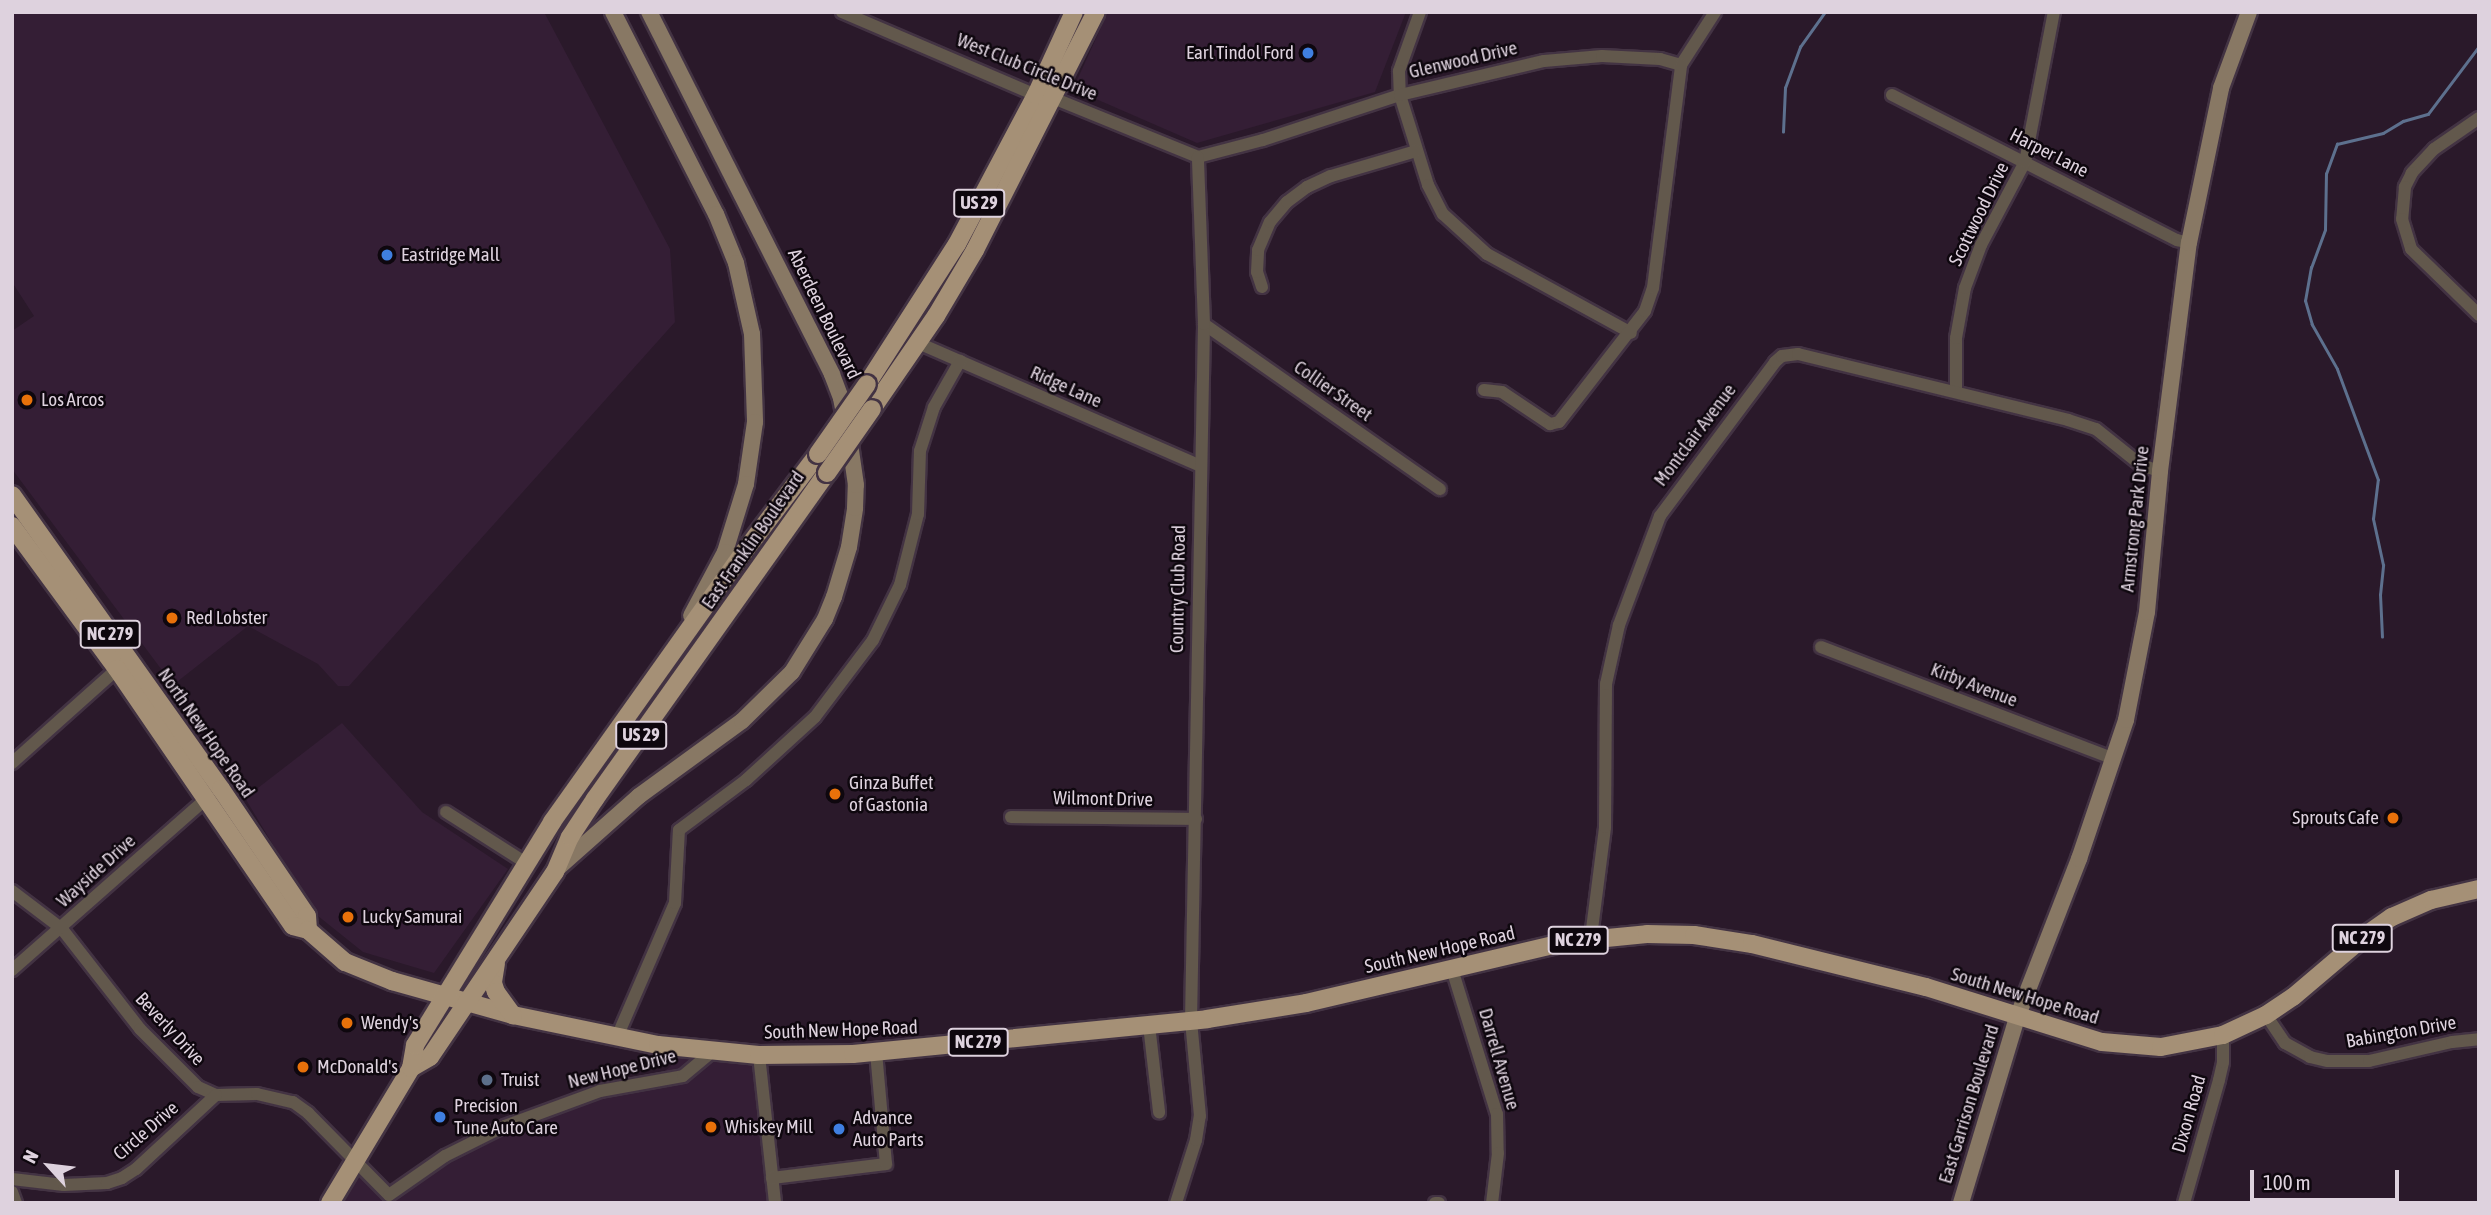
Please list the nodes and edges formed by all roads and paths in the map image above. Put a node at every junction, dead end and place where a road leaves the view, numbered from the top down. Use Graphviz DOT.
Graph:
graph roads {
  1 [pos="613,12"];
  2 [pos="649,12"];
  3 [pos="842,12"];
  4 [pos="1074,12"];
  5 [pos="1096,12"];
  6 [pos="1420,12"];
  7 [pos="1715,12"];
  8 [pos="2054,12"];
  9 [pos="2249,12"];
  10 [pos="1681,65"];
  11 [pos="1400,95"];
  12 [pos="1892,95"];
  13 [pos="1045,97"];
  14 [pos="2479,118"];
  15 [pos="1416,151"];
  16 [pos="1198,157"];
  17 [pos="2025,162"];
  18 [pos="2189,243"];
  19 [pos="1262,287"];
  20 [pos="2479,316"];
  21 [pos="1204,324"];
  22 [pos="1631,332"];
  23 [pos="918,343"];
  24 [pos="960,361"];
  25 [pos="1484,390"];
  26 [pos="1956,391"];
  27 [pos="1199,465"];
  28 [pos="2160,471"];
  29 [pos="1440,489"];
  30 [pos="12,495"];
  31 [pos="12,526"];
  32 [pos="19,549"];
  33 [pos="1821,647"];
  34 [pos="668,658"];
  35 [pos="117,668"];
  36 [pos="2114,759"];
  37 [pos="12,763"];
  38 [pos="187,774"];
  39 [pos="221,789"];
  40 [pos="205,800"];
  41 [pos="446,812"];
  42 [pos="1011,817"];
  43 [pos="1196,819"];
  44 [pos="526,863"];
  45 [pos="555,872"];
  46 [pos="2479,889"];
  47 [pos="12,891"];
  48 [pos="61,929"];
  49 [pos="307,930"];
  50 [pos="1591,937"];
  51 [pos="498,955"];
  52 [pos="1452,969"];
  53 [pos="12,971"];
  54 [pos="444,998"];
  55 [pos="466,1003"];
  56 [pos="513,1015"];
  57 [pos="2266,1015"];
  58 [pos="2017,1018"];
  59 [pos="1191,1021"];
  60 [pos="1149,1025"];
  61 [pos="2223,1035"];
  62 [pos="617,1037"];
  63 [pos="2479,1039"];
  64 [pos="712,1052"];
  65 [pos="876,1053"];
  66 [pos="759,1055"];
  67 [pos="411,1068"];
  68 [pos="216,1095"];
  69 [pos="1159,1112"];
  70 [pos="355,1160"];
  71 [pos="772,1178"];
  72 [pos="12,1179"];
  73 [pos="12,1192"];
  74 [pos="16,1203"];
  75 [pos="330,1203"];
  76 [pos="775,1203"];
  77 [pos="1176,1203"];
  78 [pos="1492,1203"];
  79 [pos="1961,1203"];
  80 [pos="2184,1203"];
  1 -- 34 [label="main road"];
  2 -- 45 [label="main road, Aberdeen Boulevard"];
  3 -- 13 [label="street, West Club Circle Drive"];
  4 -- 13 [label="main road, East Franklin Boulevard / US 29"];
  5 -- 13 [label="main road, East Franklin Boulevard / US 29"];
  6 -- 11 [label="street"];
  7 -- 10 [label="street"];
  8 -- 17 [label="street, Scottwood Drive"];
  9 -- 18 [label="main road, Armstrong Park Drive"];
  10 -- 11 [label="street, Glenwood Drive"];
  10 -- 22 [label="street"];
  11 -- 15 [label="street"];
  11 -- 16 [label="street, Glenwood Drive"];
  12 -- 17 [label="street, Harper Lane"];
  13 -- 16 [label="street, West Club Circle Drive"];
  13 -- 23 [label="main road, East Franklin Boulevard / US 29"];
  13 -- 34 [label="main road, East Franklin Boulevard / US 29, bridge"];
  14 -- 20 [label="street"];
  15 -- 19 [label="street"];
  15 -- 22 [label="street"];
  16 -- 21 [label="street, Country Club Road"];
  17 -- 18 [label="street, Harper Lane"];
  17 -- 26 [label="street, Scottwood Drive"];
  18 -- 28 [label="main road, Armstrong Park Drive"];
  21 -- 27 [label="street, Country Club Road"];
  21 -- 29 [label="street, Collier Street"];
  22 -- 25 [label="street"];
  23 -- 24 [label="street, Ridge Lane"];
  23 -- 45 [label="main road, East Franklin Boulevard / US 29, bridge"];
  24 -- 27 [label="street, Ridge Lane"];
  24 -- 62 [label="street"];
  26 -- 28 [label="street, Montclair Avenue"];
  26 -- 50 [label="street, Montclair Avenue"];
  27 -- 43 [label="street, Country Club Road"];
  28 -- 36 [label="main road, Armstrong Park Drive"];
  30 -- 39 [label="main road, North New Hope Road / NC 279"];
  31 -- 32 [label="main road, North New Hope Road"];
  32 -- 35 [label="main road, North New Hope Road"];
  33 -- 36 [label="street, Kirby Avenue"];
  34 -- 44 [label="main road, East Franklin Boulevard / US 29"];
  35 -- 37 [label="street"];
  35 -- 38 [label="main road, North New Hope Road"];
  36 -- 58 [label="main road, Armstrong Park Drive"];
  38 -- 39 [label="main road"];
  38 -- 40 [label="main road, North New Hope Road"];
  39 -- 49 [label="main road, North New Hope Road / NC 279"];
  40 -- 48 [label="street, Wayside Drive"];
  40 -- 49 [label="main road, North New Hope Road"];
  41 -- 44 [label="street"];
  42 -- 43 [label="street, Wilmont Drive"];
  43 -- 59 [label="street, Country Club Road"];
  44 -- 54 [label="main road, East Franklin Boulevard / US 29"];
  45 -- 51 [label="main road, East Franklin Boulevard / US 29"];
  46 -- 57 [label="main road, South New Hope Road / NC 279"];
  47 -- 48 [label="street, Beverly Drive"];
  48 -- 53 [label="street, Wayside Drive"];
  48 -- 68 [label="street, Beverly Drive"];
  49 -- 54 [label="main road, North New Hope Road / NC 279"];
  50 -- 52 [label="main road, South New Hope Road / NC 279"];
  50 -- 58 [label="main road, South New Hope Road / NC 279"];
  51 -- 55 [label="main road, East Franklin Boulevard / US 29"];
  51 -- 56 [label="main road"];
  52 -- 59 [label="main road, South New Hope Road / NC 279"];
  52 -- 78 [label="street, Darrell Avenue"];
  54 -- 55 [label="main road, South New Hope Road / NC 279"];
  54 -- 67 [label="main road, East Franklin Boulevard / US 29"];
  55 -- 56 [label="main road, South New Hope Road / NC 279"];
  55 -- 67 [label="main road, East Franklin Boulevard / US 29"];
  56 -- 62 [label="main road, South New Hope Road / NC 279"];
  57 -- 61 [label="main road, South New Hope Road / NC 279"];
  57 -- 63 [label="street, Babington Drive"];
  58 -- 61 [label="main road, South New Hope Road / NC 279"];
  58 -- 79 [label="main road, East Garrison Boulevard"];
  59 -- 60 [label="main road, South New Hope Road / NC 279"];
  59 -- 77 [label="street, Country Club Road"];
  60 -- 65 [label="main road, South New Hope Road / NC 279"];
  60 -- 69 [label="street"];
  61 -- 80 [label="street, Dixon Road"];
  62 -- 64 [label="main road, South New Hope Road / NC 279"];
  64 -- 66 [label="main road, South New Hope Road / NC 279"];
  64 -- 70 [label="street, New Hope Drive"];
  65 -- 66 [label="main road, South New Hope Road / NC 279"];
  65 -- 71 [label="street"];
  66 -- 71 [label="street"];
  67 -- 70 [label="main road, East Franklin Boulevard / US 29"];
  68 -- 70 [label="street"];
  68 -- 72 [label="street, Circle Drive"];
  70 -- 75 [label="main road, East Franklin Boulevard / US 29"];
  71 -- 76 [label="street"];
  73 -- 74 [label="street"];
}
